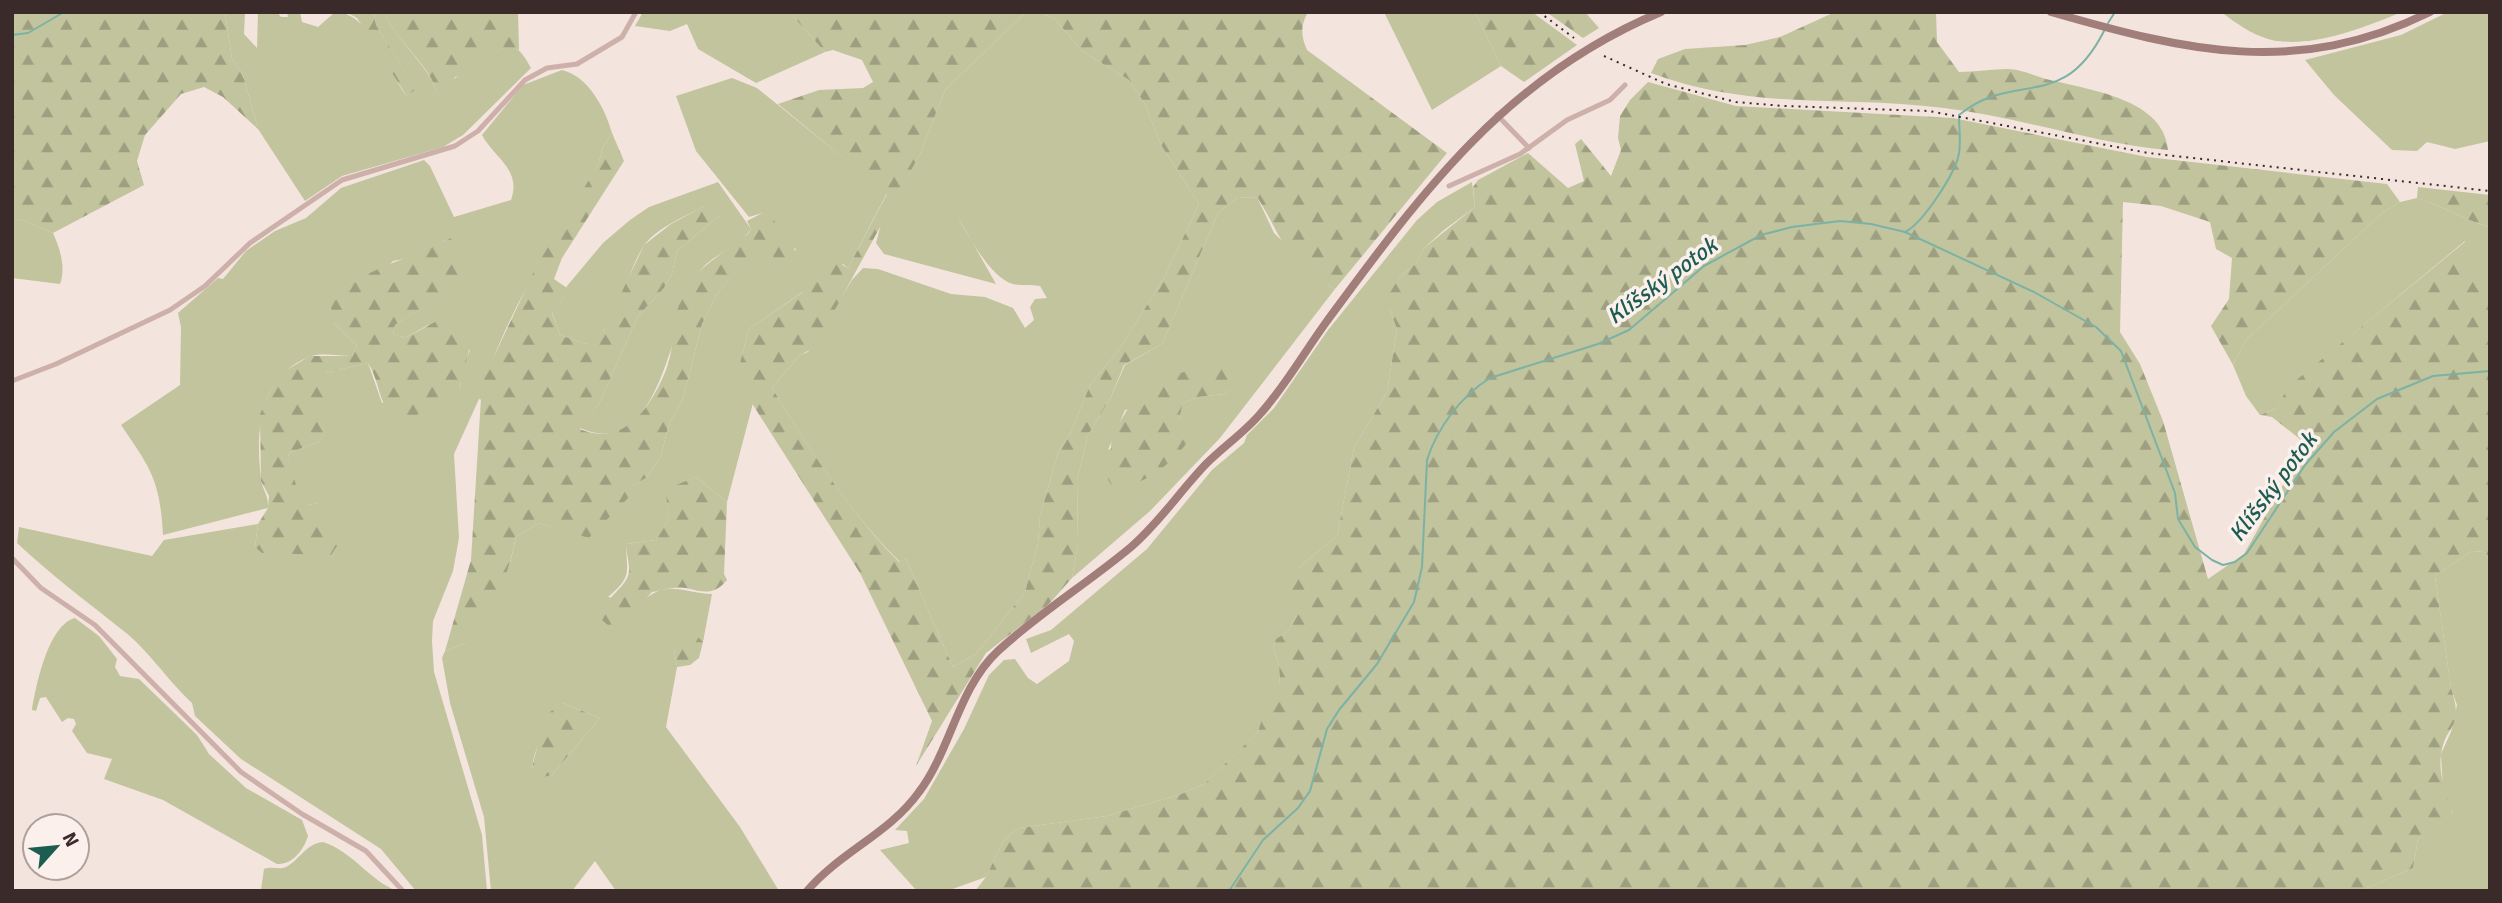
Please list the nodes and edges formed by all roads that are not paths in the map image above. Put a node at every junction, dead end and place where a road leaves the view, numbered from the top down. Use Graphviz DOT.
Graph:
graph roads {
  1 [pos="636,12"];
  2 [pos="1661,12"];
  3 [pos="2051,12"];
  4 [pos="2430,12"];
  5 [pos="1625,85"];
  6 [pos="1497,115"];
  7 [pos="1529,148"];
  8 [pos="1449,186"];
  9 [pos="12,381"];
  10 [pos="12,558"];
  11 [pos="404,891"];
  12 [pos="807,891"];
  1 -- 9 [label="street"];
  2 -- 6 [label="main road"];
  3 -- 4 [label="main road"];
  5 -- 7 [label="street"];
  6 -- 7 [label="street"];
  6 -- 12 [label="main road"];
  7 -- 8 [label="street"];
  10 -- 11 [label="street"];
}
